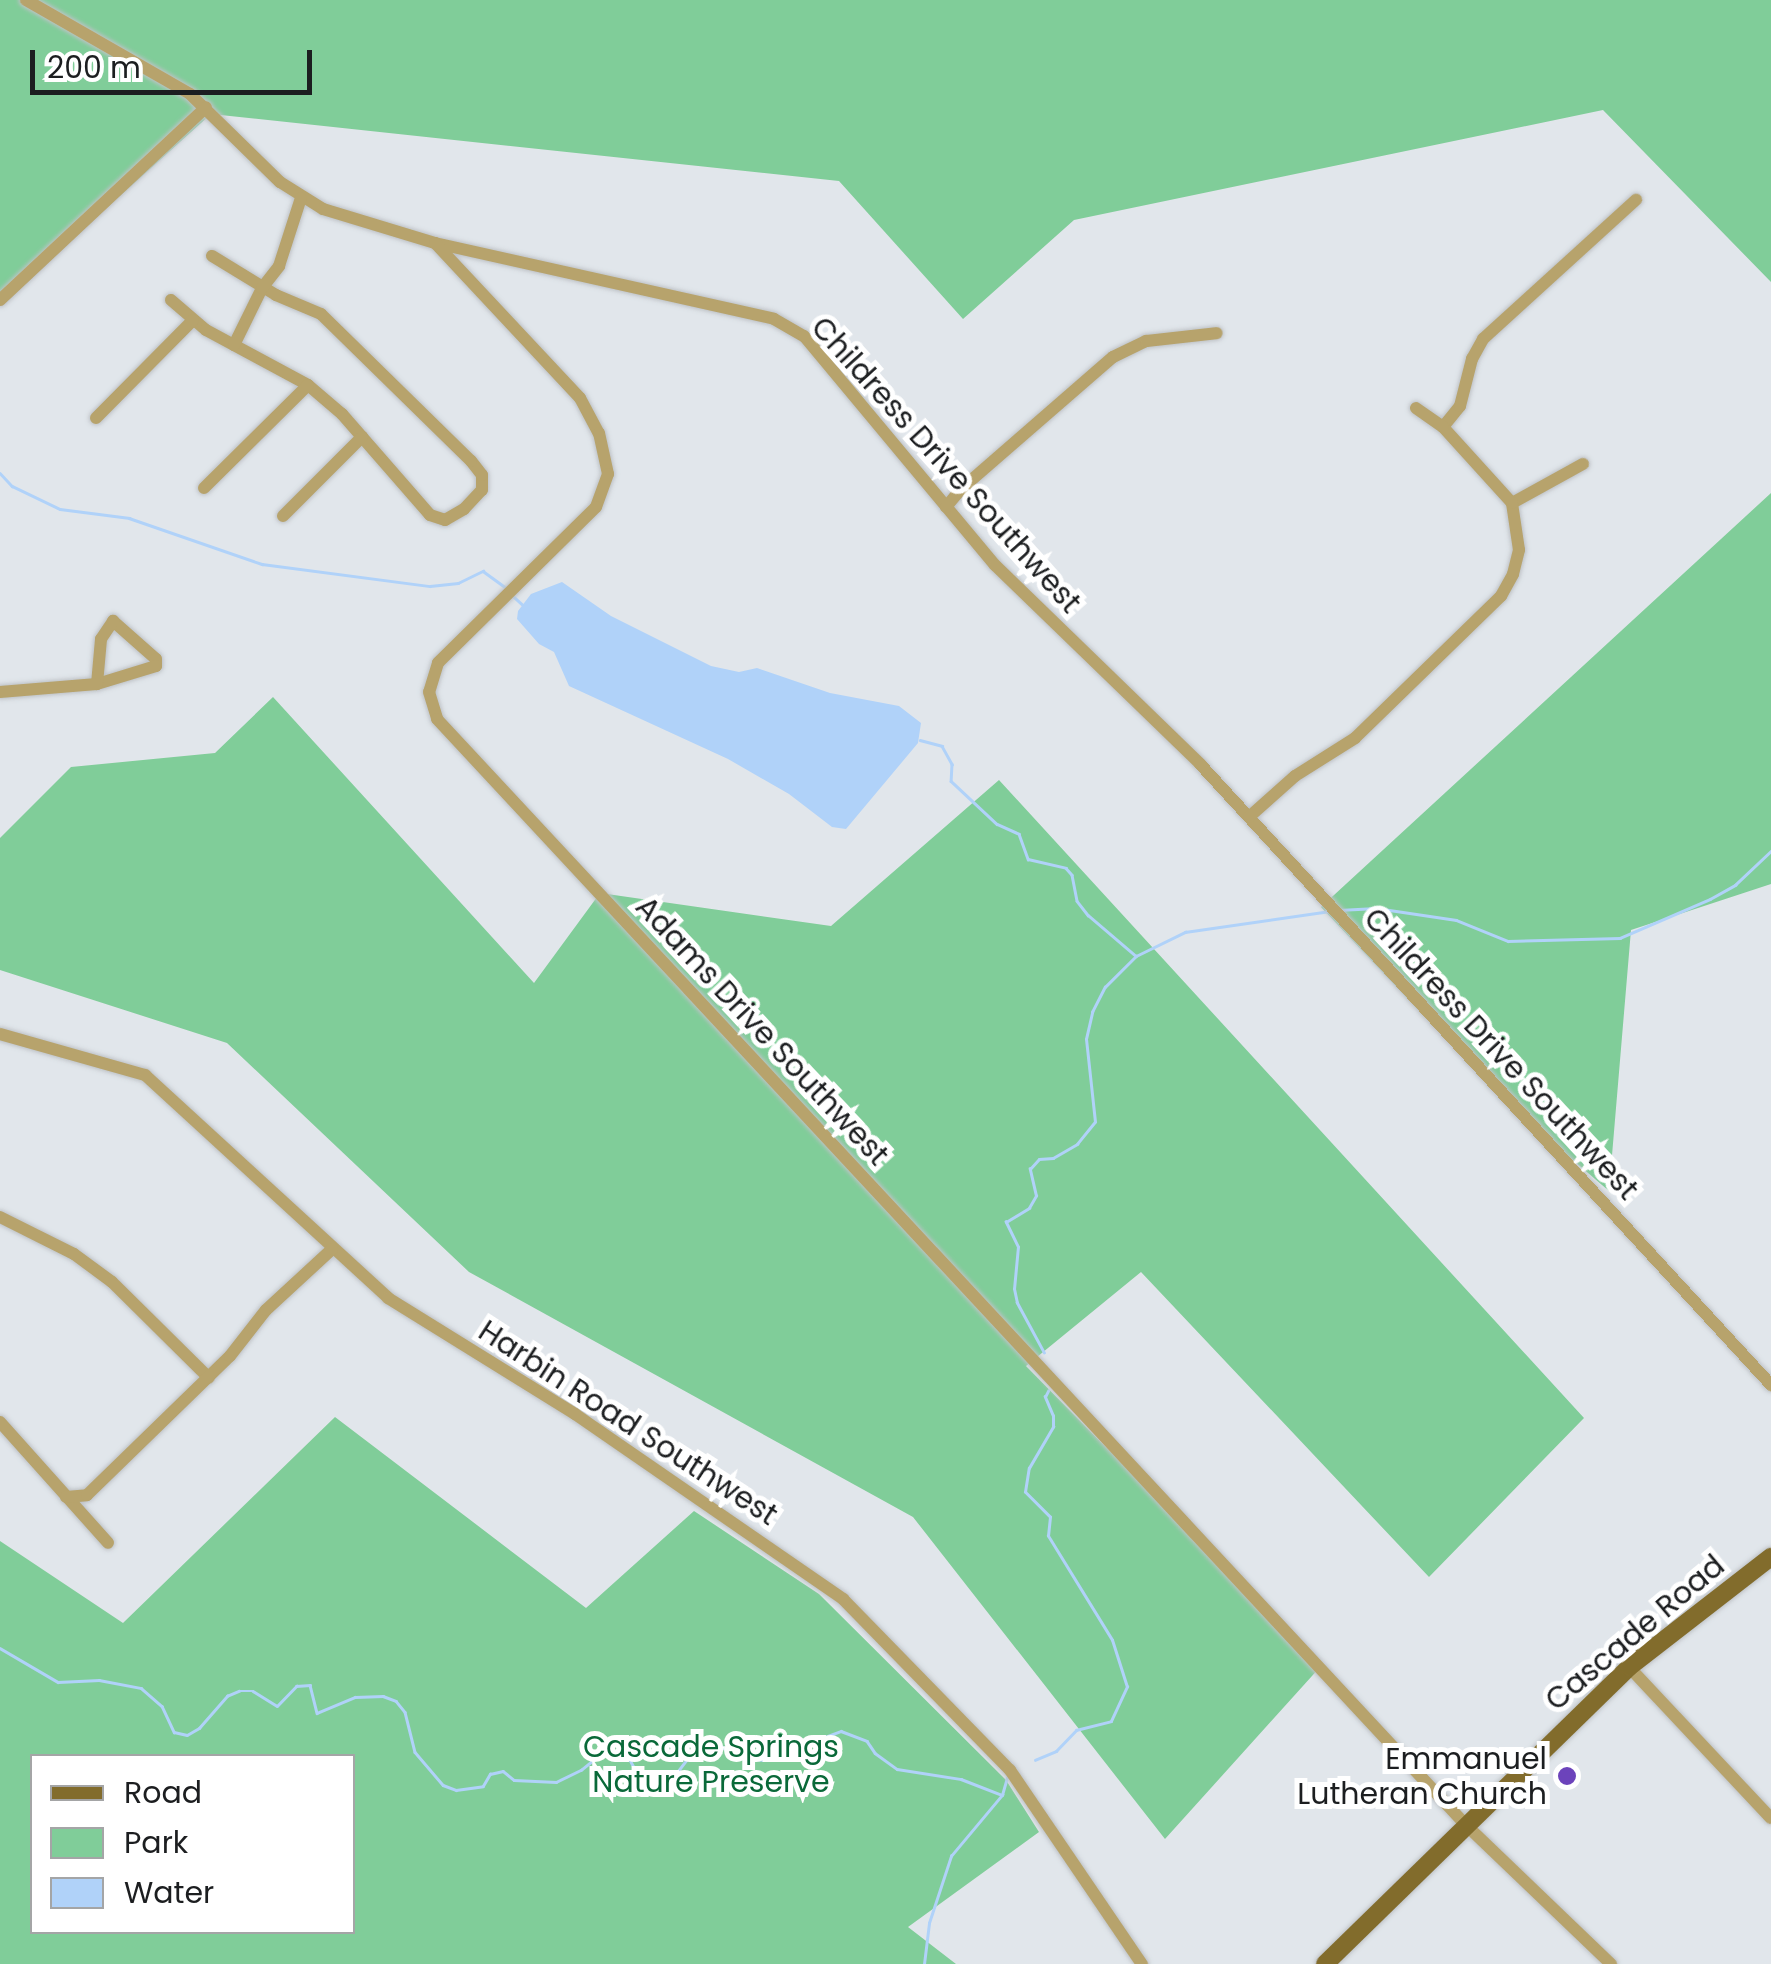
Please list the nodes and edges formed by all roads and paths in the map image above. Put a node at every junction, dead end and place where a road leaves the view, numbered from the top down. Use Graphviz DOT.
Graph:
graph roads {
  1 [pos="26,0"];
  2 [pos="206,107"];
  3 [pos="300,198"];
  4 [pos="1636,200"];
  5 [pos="435,244"];
  6 [pos="212,256"];
  7 [pos="262,288"];
  8 [pos="0,300"];
  9 [pos="171,300"];
  10 [pos="193,320"];
  11 [pos="1217,333"];
  12 [pos="234,346"];
  13 [pos="308,385"];
  14 [pos="1416,408"];
  15 [pos="96,418"];
  16 [pos="1443,428"];
  17 [pos="362,437"];
  18 [pos="1584,464"];
  19 [pos="204,488"];
  20 [pos="1512,503"];
  21 [pos="946,507"];
  22 [pos="283,516"];
  23 [pos="97,684"];
  24 [pos="0,692"];
  25 [pos="1248,818"];
  26 [pos="0,1034"];
  27 [pos="0,1218"];
  28 [pos="332,1249"];
  29 [pos="208,1378"];
  30 [pos="1771,1384"];
  31 [pos="0,1422"];
  32 [pos="66,1497"];
  33 [pos="108,1543"];
  34 [pos="1771,1557"];
  35 [pos="1630,1667"];
  36 [pos="1771,1818"];
  37 [pos="1466,1825"];
  38 [pos="1142,1964"];
  39 [pos="1325,1964"];
  40 [pos="1610,1964"];
  1 -- 2 [label="street, Childress Drive Southwest"];
  2 -- 3 [label="street, Childress Drive Southwest"];
  2 -- 8 [label="street"];
  3 -- 5 [label="street, Childress Drive Southwest"];
  3 -- 7 [label="street"];
  4 -- 16 [label="street"];
  5 -- 21 [label="street, Childress Drive Southwest"];
  5 -- 37 [label="street, Adams Drive Southwest"];
  6 -- 7 [label="street"];
  7 -- 12 [label="street"];
  7 -- 17 [label="street"];
  9 -- 10 [label="street"];
  10 -- 12 [label="street"];
  10 -- 15 [label="street"];
  11 -- 21 [label="street"];
  12 -- 13 [label="street"];
  13 -- 17 [label="street"];
  13 -- 19 [label="street"];
  14 -- 16 [label="street"];
  16 -- 20 [label="street"];
  17 -- 22 [label="street"];
  18 -- 20 [label="street"];
  20 -- 25 [label="street"];
  21 -- 25 [label="street, Childress Drive Southwest"];
  23 -- 23 [label="street"];
  23 -- 24 [label="street"];
  25 -- 30 [label="street, Childress Drive Southwest"];
  26 -- 28 [label="street, Harbin Road Southwest"];
  27 -- 29 [label="street"];
  28 -- 29 [label="street"];
  28 -- 38 [label="street, Harbin Road Southwest"];
  29 -- 32 [label="street"];
  31 -- 32 [label="street"];
  32 -- 33 [label="street"];
  34 -- 35 [label="main road, Cascade Road"];
  35 -- 36 [label="street"];
  35 -- 37 [label="main road, Cascade Road"];
  37 -- 39 [label="main road, Cascade Road"];
  37 -- 40 [label="street, Adams Drive Southwest"];
}
